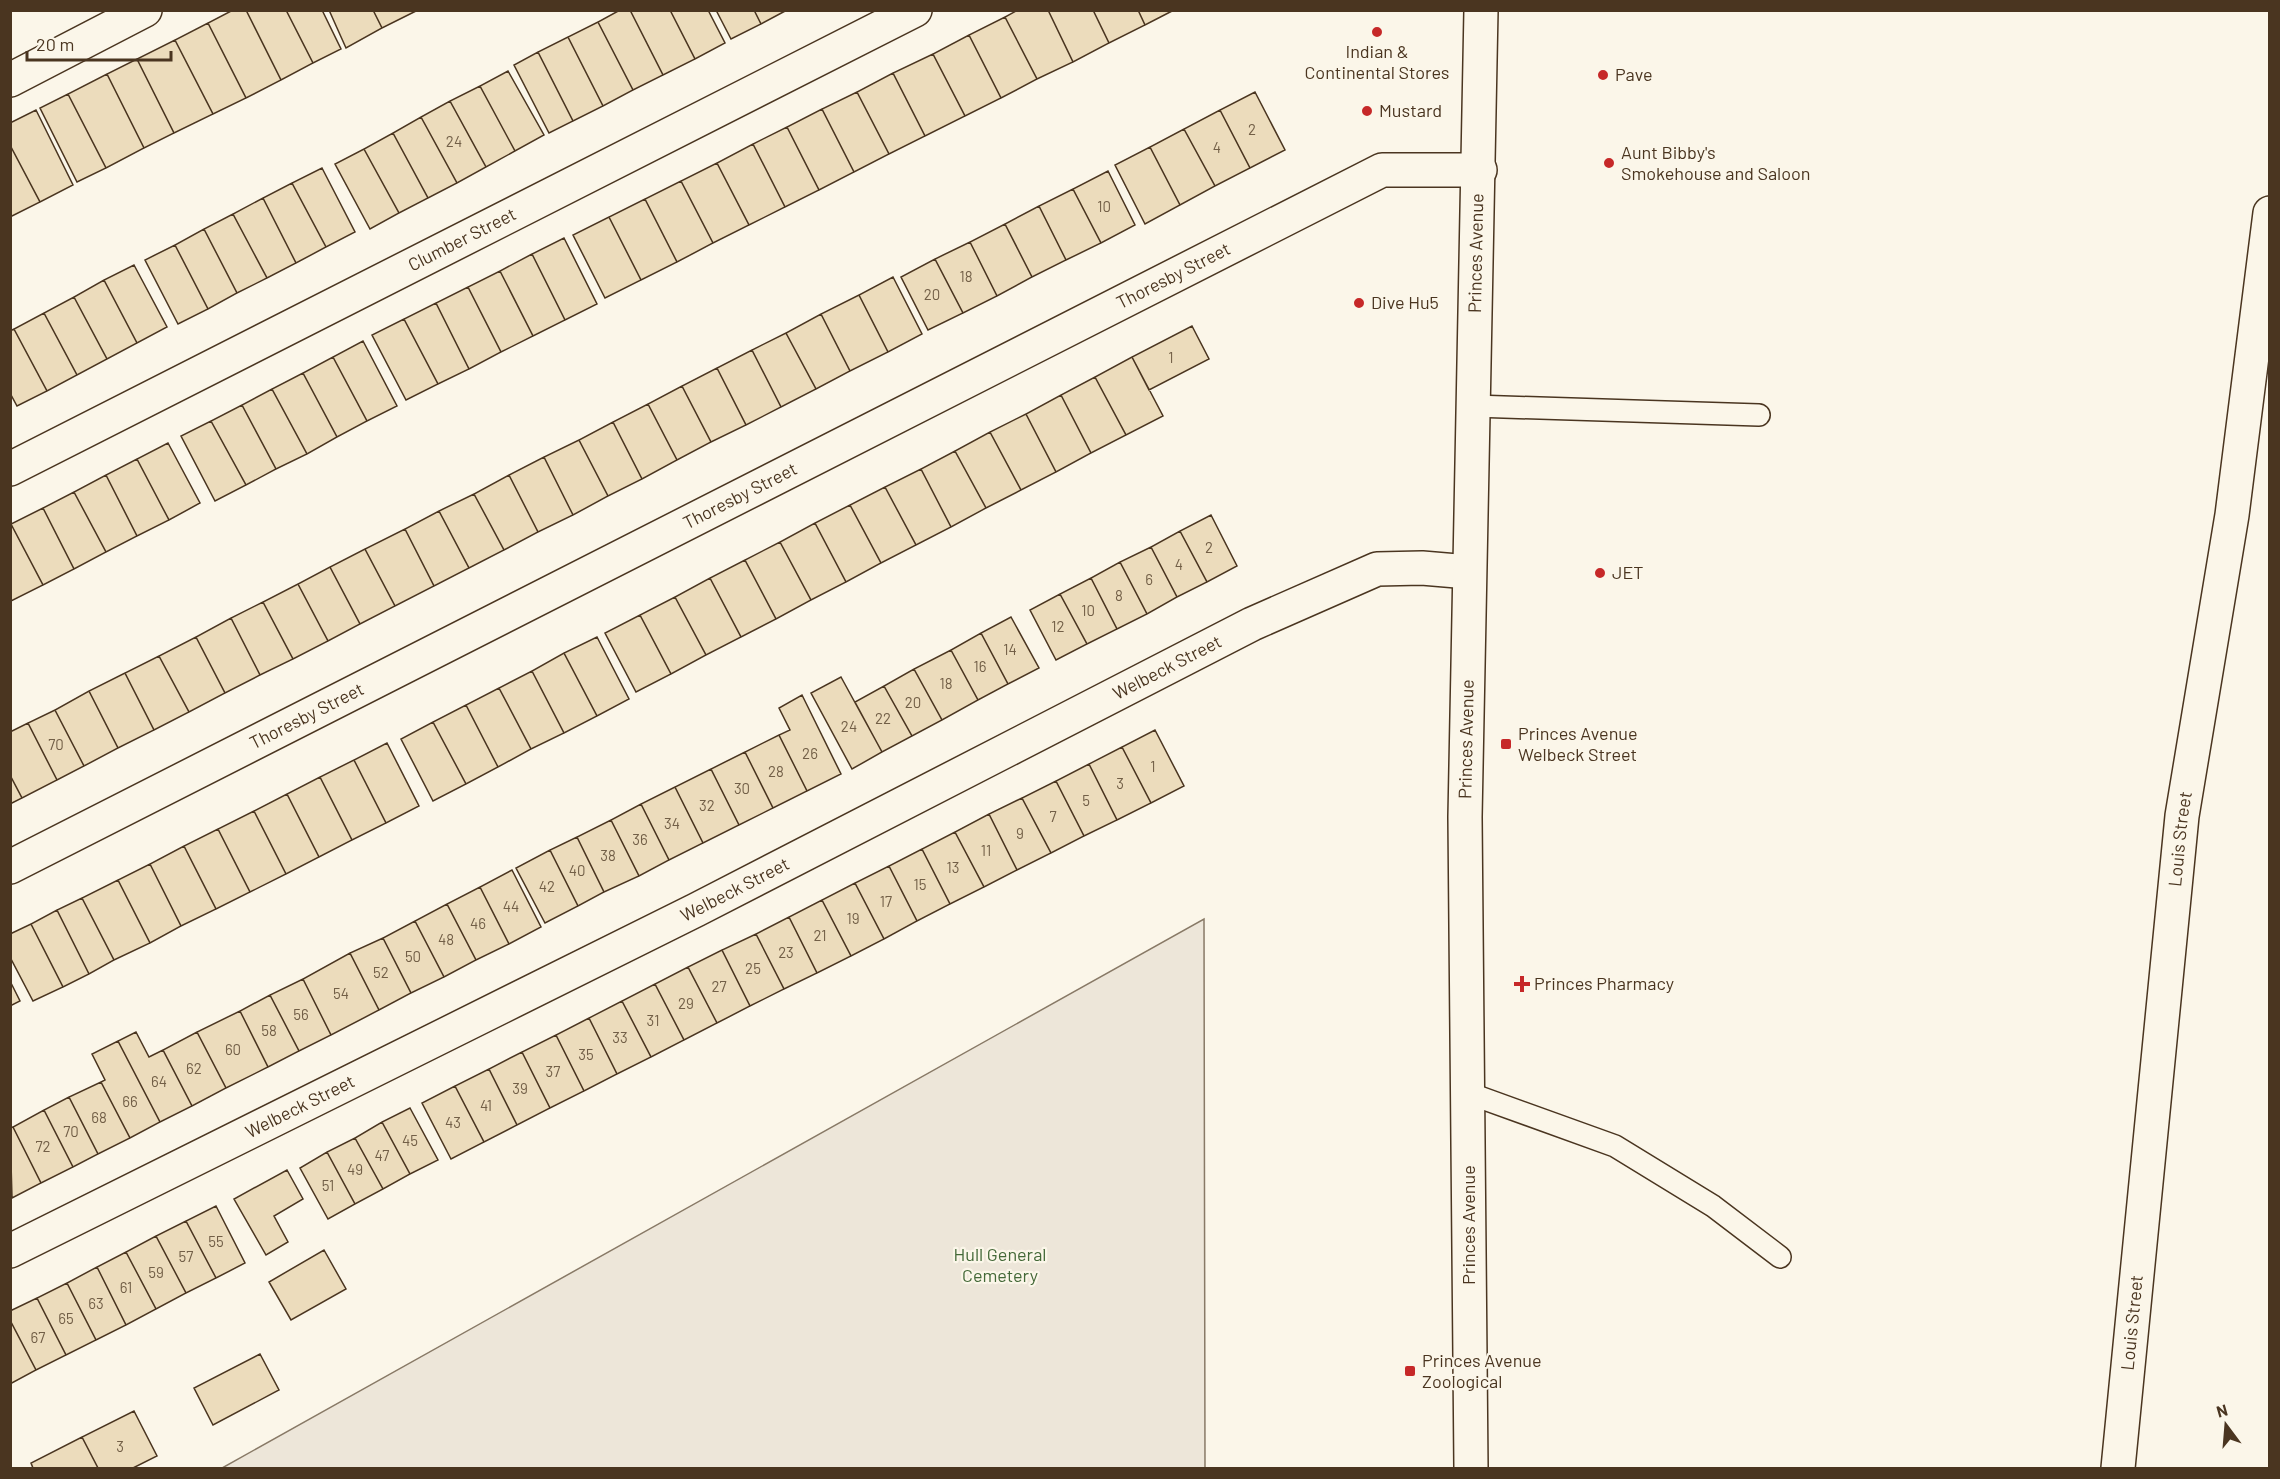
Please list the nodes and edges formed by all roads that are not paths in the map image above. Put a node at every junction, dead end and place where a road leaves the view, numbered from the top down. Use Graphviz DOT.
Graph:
graph roads {
  1 [pos="145,10"];
  2 [pos="915,10"];
  3 [pos="1481,10"];
  4 [pos="10,80"];
  5 [pos="1480,170"];
  6 [pos="2270,213"];
  7 [pos="1474,406"];
  8 [pos="1759,415"];
  9 [pos="10,469"];
  10 [pos="1469,572"];
  11 [pos="10,867"];
  12 [pos="1468,1093"];
  13 [pos="10,1251"];
  14 [pos="1780,1257"];
  15 [pos="1471,1468"];
  16 [pos="2118,1468"];
  1 -- 4 [label="street"];
  2 -- 9 [label="street, Clumber Street"];
  3 -- 5 [label="street, Princes Avenue"];
  5 -- 7 [label="street, Princes Avenue"];
  5 -- 11 [label="street, Thoresby Street"];
  6 -- 16 [label="street, Louis Street"];
  7 -- 8 [label="lane"];
  7 -- 10 [label="street, Princes Avenue"];
  10 -- 12 [label="street, Princes Avenue"];
  10 -- 13 [label="street, Welbeck Street"];
  12 -- 14 [label="lane"];
  12 -- 15 [label="street, Princes Avenue"];
}
